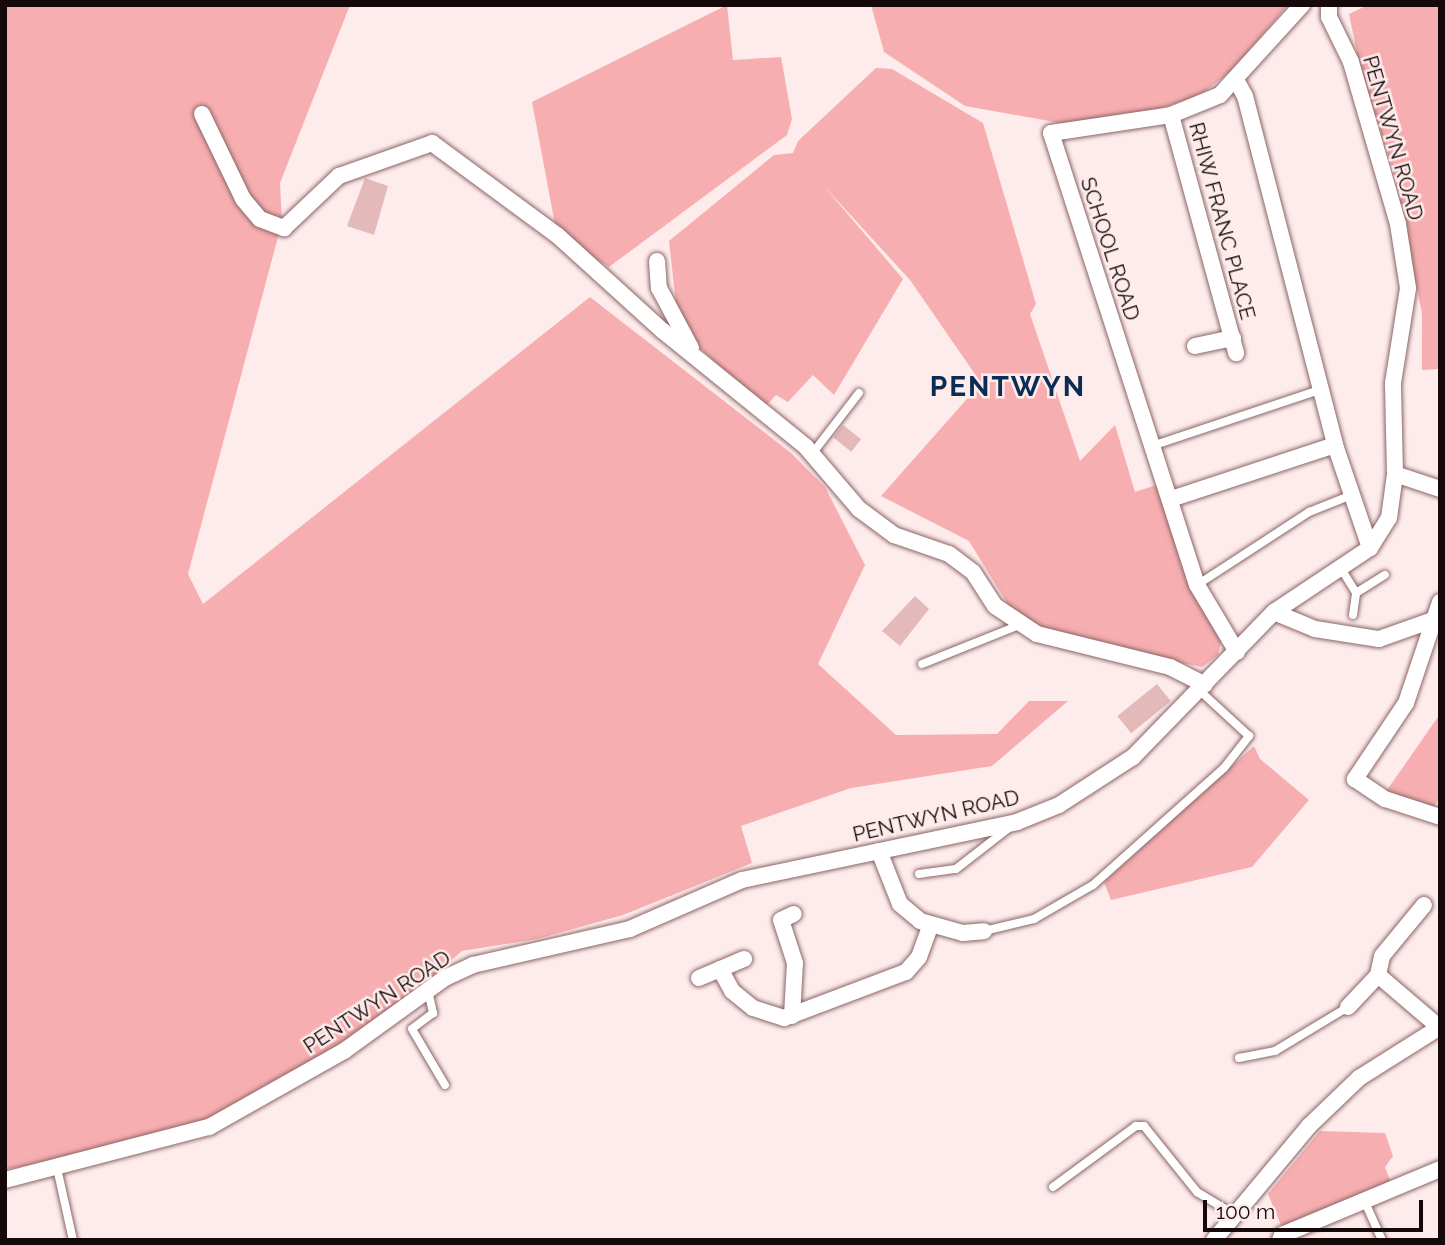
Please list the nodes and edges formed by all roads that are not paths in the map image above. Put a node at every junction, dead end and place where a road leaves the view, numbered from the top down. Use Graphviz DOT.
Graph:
graph roads {
  1 [pos="1302,5"];
  2 [pos="1329,5"];
  3 [pos="1236,80"];
  4 [pos="202,114"];
  5 [pos="1171,115"];
  6 [pos="657,261"];
  7 [pos="1195,346"];
  8 [pos="1319,390"];
  9 [pos="859,393"];
  10 [pos="749,402"];
  11 [pos="1335,445"];
  12 [pos="1152,446"];
  13 [pos="812,454"];
  14 [pos="1395,474"];
  15 [pos="1440,489"];
  16 [pos="1352,495"];
  17 [pos="1171,499"];
  18 [pos="1370,548"];
  19 [pos="1340,567"];
  20 [pos="1385,575"];
  21 [pos="1197,585"];
  22 [pos="1356,593"];
  23 [pos="1440,602"];
  24 [pos="1274,612"];
  25 [pos="1353,615"];
  26 [pos="1430,621"];
  27 [pos="1022,624"];
  28 [pos="1237,652"];
  29 [pos="922,664"];
  30 [pos="1202,688"];
  31 [pos="1440,817"];
  32 [pos="1017,822"];
  33 [pos="879,851"];
  34 [pos="919,874"];
  35 [pos="1424,905"];
  36 [pos="794,915"];
  37 [pos="930,926"];
  38 [pos="984,930"];
  39 [pos="744,959"];
  40 [pos="720,969"];
  41 [pos="1378,975"];
  42 [pos="699,978"];
  43 [pos="428,991"];
  44 [pos="1348,1007"];
  45 [pos="792,1016"];
  46 [pos="1439,1028"];
  47 [pos="1239,1058"];
  48 [pos="444,1085"];
  49 [pos="57,1168"];
  50 [pos="1440,1169"];
  51 [pos="5,1180"];
  52 [pos="1053,1187"];
  53 [pos="1364,1200"];
  54 [pos="1235,1216"];
  55 [pos="1281,1237"];
  56 [pos="73,1240"];
  57 [pos="1214,1240"];
  58 [pos="1382,1240"];
  1 -- 3 [label="street, SCHOOL ROAD"];
  2 -- 14 [label="street, PENTWYN ROAD"];
  3 -- 5 [label="street, SCHOOL ROAD"];
  3 -- 8 [label="street"];
  4 -- 10 [label="street"];
  5 -- 7 [label="street, RHIW FRANC PLACE"];
  5 -- 12 [label="street, SCHOOL ROAD"];
  6 -- 10 [label="street"];
  8 -- 11 [label="street"];
  8 -- 12 [label="lane"];
  9 -- 13 [label="lane"];
  10 -- 13 [label="street"];
  11 -- 16 [label="street"];
  11 -- 17 [label="street"];
  12 -- 17 [label="street, SCHOOL ROAD"];
  13 -- 27 [label="street"];
  14 -- 15 [label="street"];
  14 -- 18 [label="street, PENTWYN ROAD"];
  16 -- 18 [label="street"];
  16 -- 21 [label="lane"];
  17 -- 21 [label="street, SCHOOL ROAD"];
  18 -- 19 [label="street, PENTWYN ROAD"];
  19 -- 22 [label="lane"];
  19 -- 24 [label="street, PENTWYN ROAD"];
  20 -- 22 [label="lane"];
  21 -- 28 [label="street, SCHOOL ROAD"];
  22 -- 25 [label="lane"];
  23 -- 26 [label="street"];
  24 -- 26 [label="street"];
  24 -- 28 [label="street, PENTWYN ROAD"];
  26 -- 31 [label="street"];
  27 -- 29 [label="lane"];
  27 -- 30 [label="street"];
  28 -- 30 [label="street, PENTWYN ROAD"];
  30 -- 32 [label="street, PENTWYN ROAD"];
  30 -- 38 [label="lane"];
  32 -- 33 [label="street, PENTWYN ROAD"];
  32 -- 34 [label="lane"];
  33 -- 37 [label="street"];
  33 -- 43 [label="street, PENTWYN ROAD"];
  35 -- 41 [label="street"];
  36 -- 45 [label="street"];
  37 -- 38 [label="street"];
  37 -- 45 [label="street"];
  39 -- 40 [label="street"];
  40 -- 42 [label="street"];
  40 -- 45 [label="street"];
  41 -- 44 [label="street"];
  41 -- 46 [label="street"];
  43 -- 48 [label="lane"];
  43 -- 49 [label="street, PENTWYN ROAD"];
  44 -- 47 [label="lane"];
  46 -- 54 [label="street"];
  49 -- 51 [label="street, PENTWYN ROAD"];
  49 -- 56 [label="lane"];
  50 -- 53 [label="street"];
  52 -- 54 [label="lane"];
  53 -- 55 [label="street"];
  53 -- 58 [label="lane"];
  54 -- 57 [label="street"];
}
